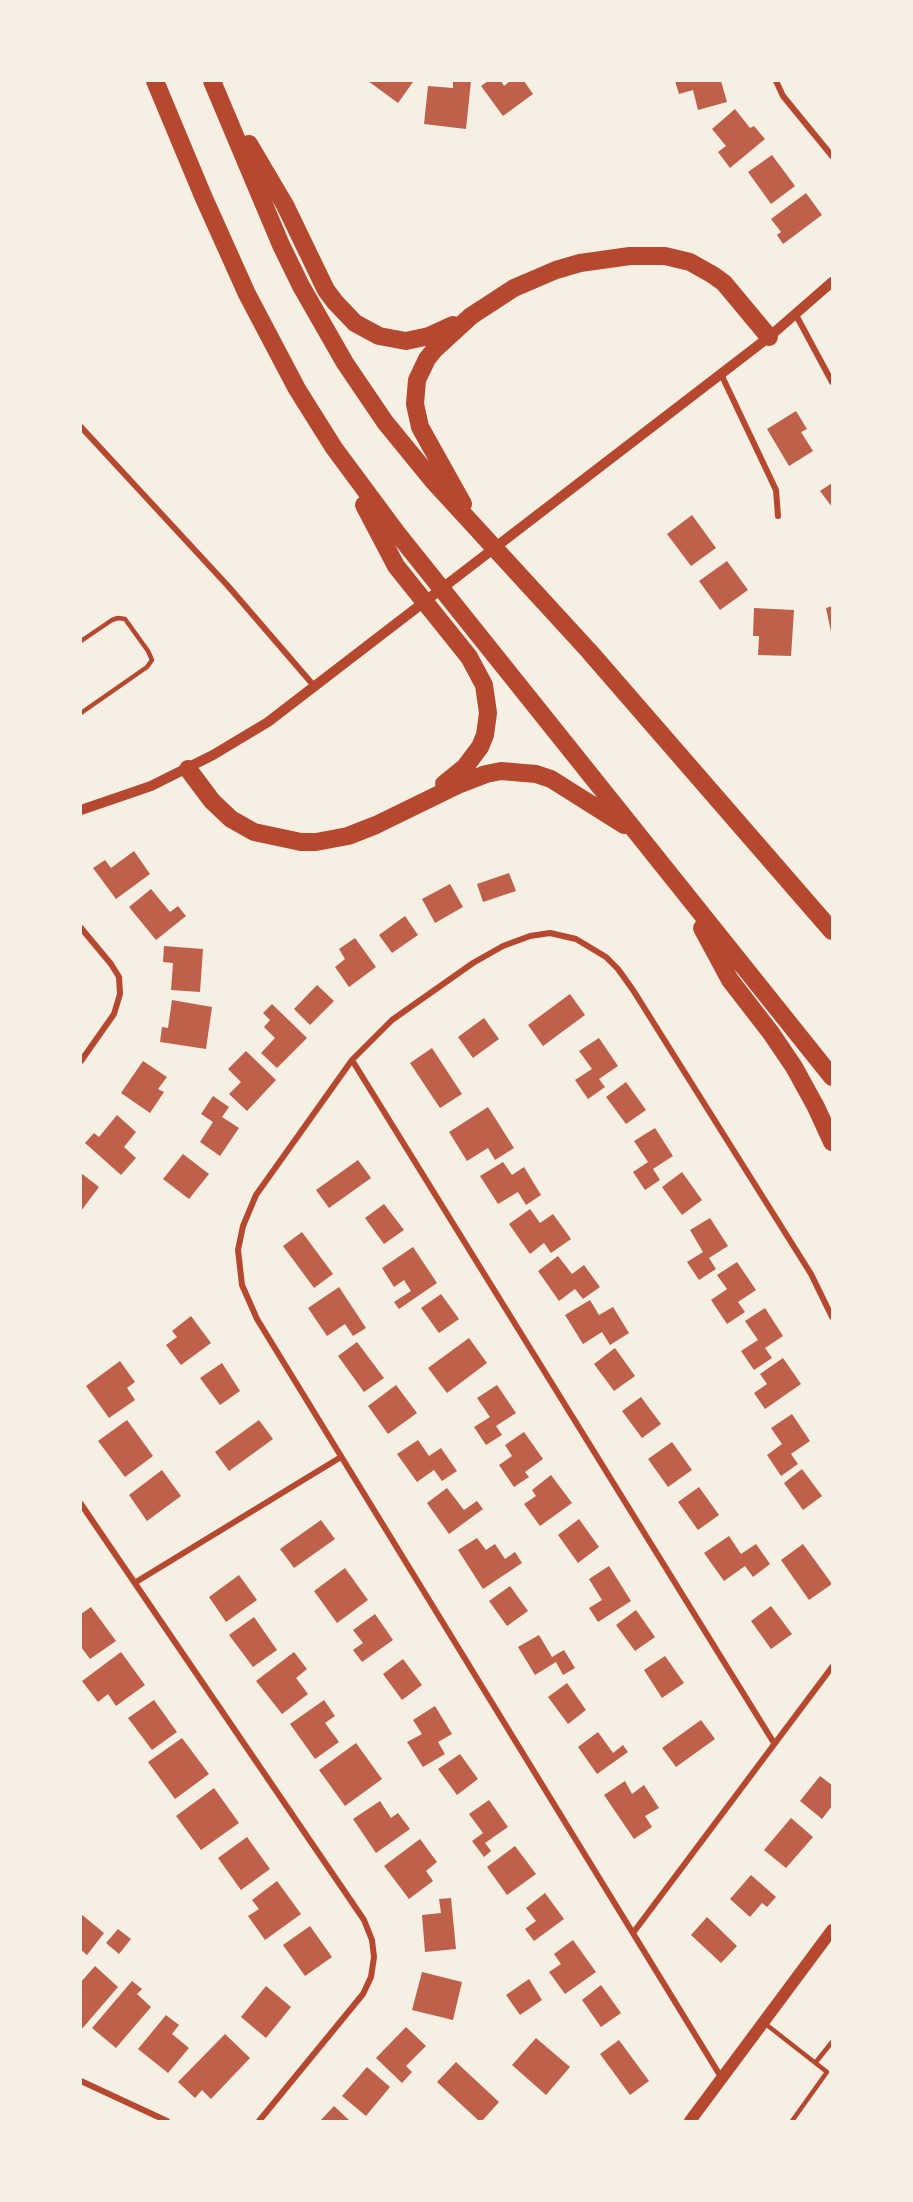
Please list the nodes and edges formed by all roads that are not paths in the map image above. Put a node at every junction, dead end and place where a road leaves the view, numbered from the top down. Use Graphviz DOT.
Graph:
graph roads {
  1 [pos="143,81"];
  2 [pos="155,81"];
  3 [pos="212,81"];
  4 [pos="776,81"];
  5 [pos="832,156"];
  6 [pos="190,166"];
  7 [pos="832,282"];
  8 [pos="796,315"];
  9 [pos="471,316"];
  10 [pos="769,336"];
  11 [pos="721,374"];
  12 [pos="832,382"];
  13 [pos="81,427"];
  14 [pos="334,448"];
  15 [pos="778,516"];
  16 [pos="476,526"];
  17 [pos="81,641"];
  18 [pos="315,687"];
  19 [pos="81,713"];
  20 [pos="188,768"];
  21 [pos="416,804"];
  22 [pos="81,810"];
  23 [pos="638,835"];
  24 [pos="680,887"];
  25 [pos="81,928"];
  26 [pos="832,931"];
  27 [pos="352,1060"];
  28 [pos="81,1061"];
  29 [pos="832,1077"];
  30 [pos="832,1142"];
  31 [pos="832,1317"];
  32 [pos="341,1457"];
  33 [pos="81,1504"];
  34 [pos="136,1582"];
  35 [pos="832,1667"];
  36 [pos="774,1743"];
  37 [pos="832,1930"];
  38 [pos="633,1933"];
  39 [pos="763,2022"];
  40 [pos="832,2042"];
  41 [pos="816,2062"];
  42 [pos="830,2074"];
  43 [pos="722,2078"];
  44 [pos="81,2081"];
  45 [pos="167,2121"];
  46 [pos="259,2121"];
  47 [pos="690,2121"];
  48 [pos="792,2121"];
  1 -- 6 [label="highway"];
  2 -- 6 [label="highway"];
  3 -- 9 [label="highway"];
  3 -- 16 [label="highway"];
  4 -- 5 [label="street"];
  6 -- 14 [label="highway"];
  7 -- 8 [label="street"];
  8 -- 10 [label="street"];
  8 -- 12 [label="street"];
  9 -- 10 [label="highway"];
  9 -- 16 [label="highway"];
  10 -- 11 [label="street"];
  11 -- 15 [label="street"];
  11 -- 18 [label="street"];
  13 -- 18 [label="street"];
  14 -- 21 [label="highway"];
  14 -- 23 [label="highway"];
  16 -- 26 [label="highway"];
  17 -- 19 [label="lane"];
  18 -- 20 [label="street"];
  20 -- 21 [label="highway"];
  20 -- 22 [label="street"];
  21 -- 23 [label="highway"];
  23 -- 24 [label="highway"];
  24 -- 29 [label="highway"];
  24 -- 30 [label="highway"];
  25 -- 28 [label="street"];
  27 -- 31 [label="street"];
  27 -- 32 [label="street"];
  27 -- 36 [label="street"];
  32 -- 34 [label="street"];
  32 -- 38 [label="street"];
  33 -- 34 [label="street"];
  34 -- 46 [label="street"];
  35 -- 36 [label="street"];
  36 -- 38 [label="street"];
  37 -- 39 [label="main road"];
  38 -- 43 [label="street"];
  39 -- 41 [label="lane"];
  39 -- 43 [label="main road"];
  40 -- 41 [label="lane"];
  41 -- 42 [label="lane"];
  42 -- 48 [label="lane"];
  43 -- 47 [label="main road"];
  44 -- 45 [label="street"];
}
